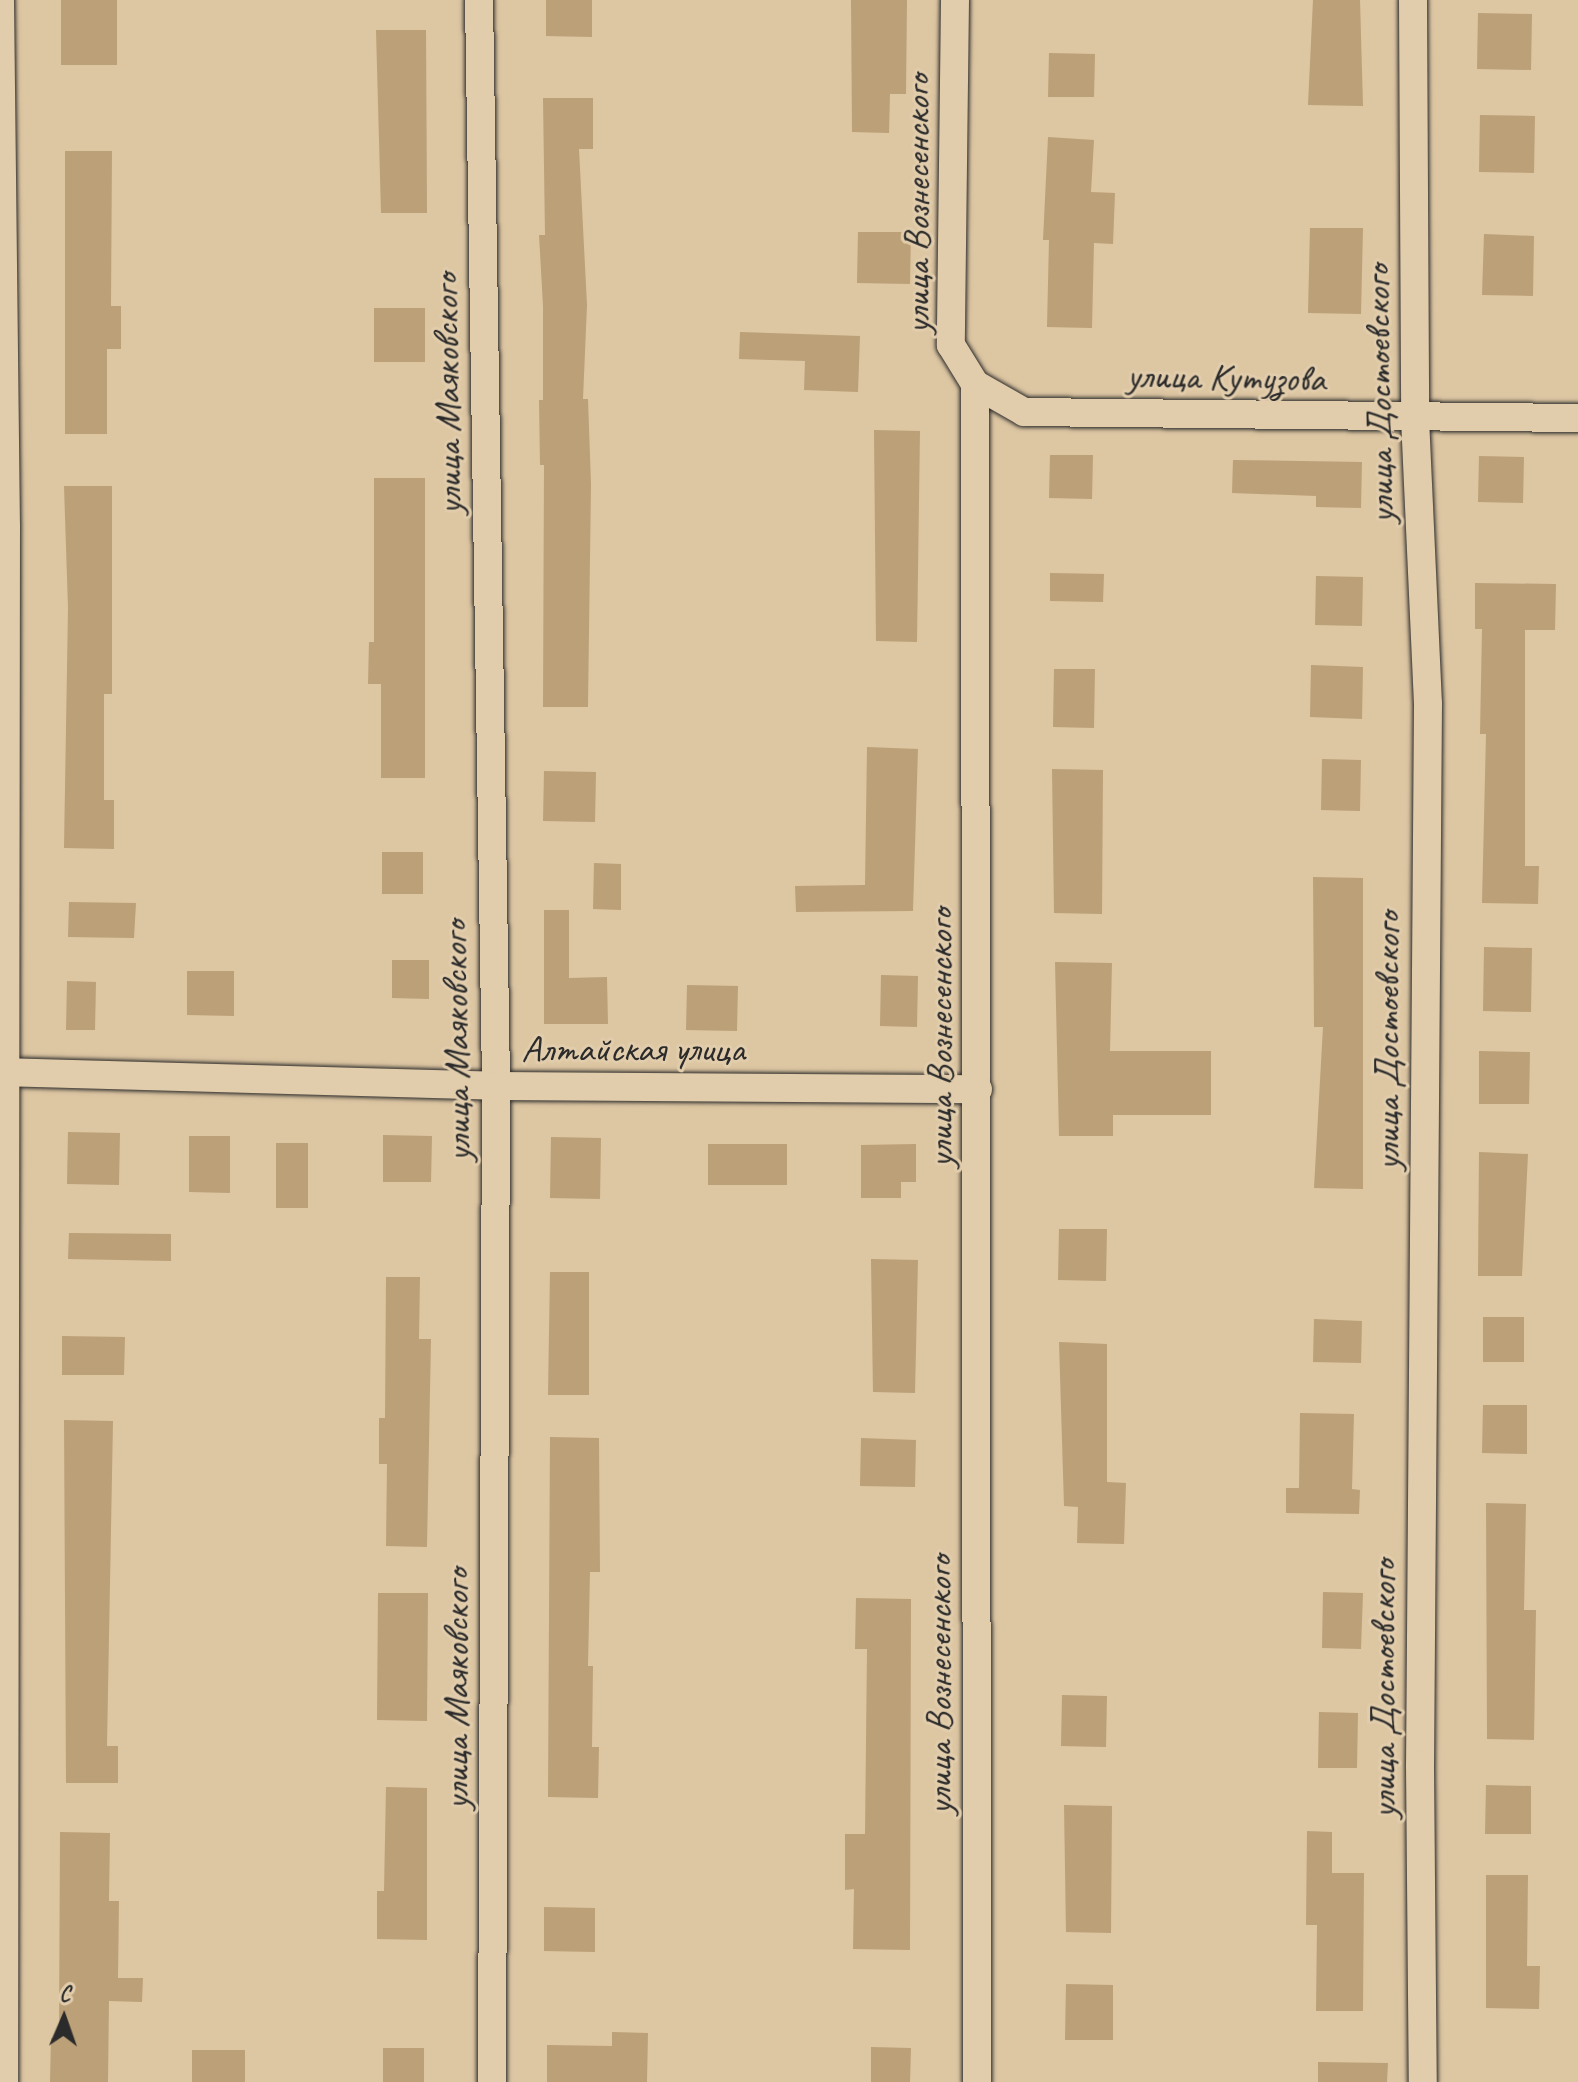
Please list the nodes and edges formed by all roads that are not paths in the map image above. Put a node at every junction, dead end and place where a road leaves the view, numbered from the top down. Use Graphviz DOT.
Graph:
graph roads {
  1 [pos="0,0"];
  2 [pos="479,0"];
  3 [pos="955,0"];
  4 [pos="1413,0"];
  5 [pos="1,148"];
  6 [pos="975,384"];
  7 [pos="1415,418"];
  8 [pos="1578,418"];
  9 [pos="3,526"];
  10 [pos="2,1072"];
  11 [pos="496,1086"];
  12 [pos="978,1089"];
  13 [pos="1,1634"];
  14 [pos="4,2082"];
  15 [pos="492,2082"];
  16 [pos="977,2082"];
  17 [pos="1423,2082"];
  1 -- 5 [label="street"];
  2 -- 11 [label="street, улица Маяковского"];
  3 -- 6 [label="street, улица Вознесенского"];
  4 -- 7 [label="street, улица Достоевского"];
  5 -- 9 [label="street"];
  6 -- 7 [label="street, улица Кутузова"];
  6 -- 12 [label="street, улица Вознесенского"];
  7 -- 8 [label="street, улица Кутузова"];
  7 -- 17 [label="street, улица Достоевского"];
  9 -- 10 [label="street"];
  10 -- 11 [label="street, Алтайская улица"];
  10 -- 13 [label="street"];
  11 -- 12 [label="street, Алтайская улица"];
  11 -- 15 [label="street, улица Маяковского"];
  12 -- 16 [label="street, улица Вознесенского"];
  13 -- 14 [label="street"];
}
